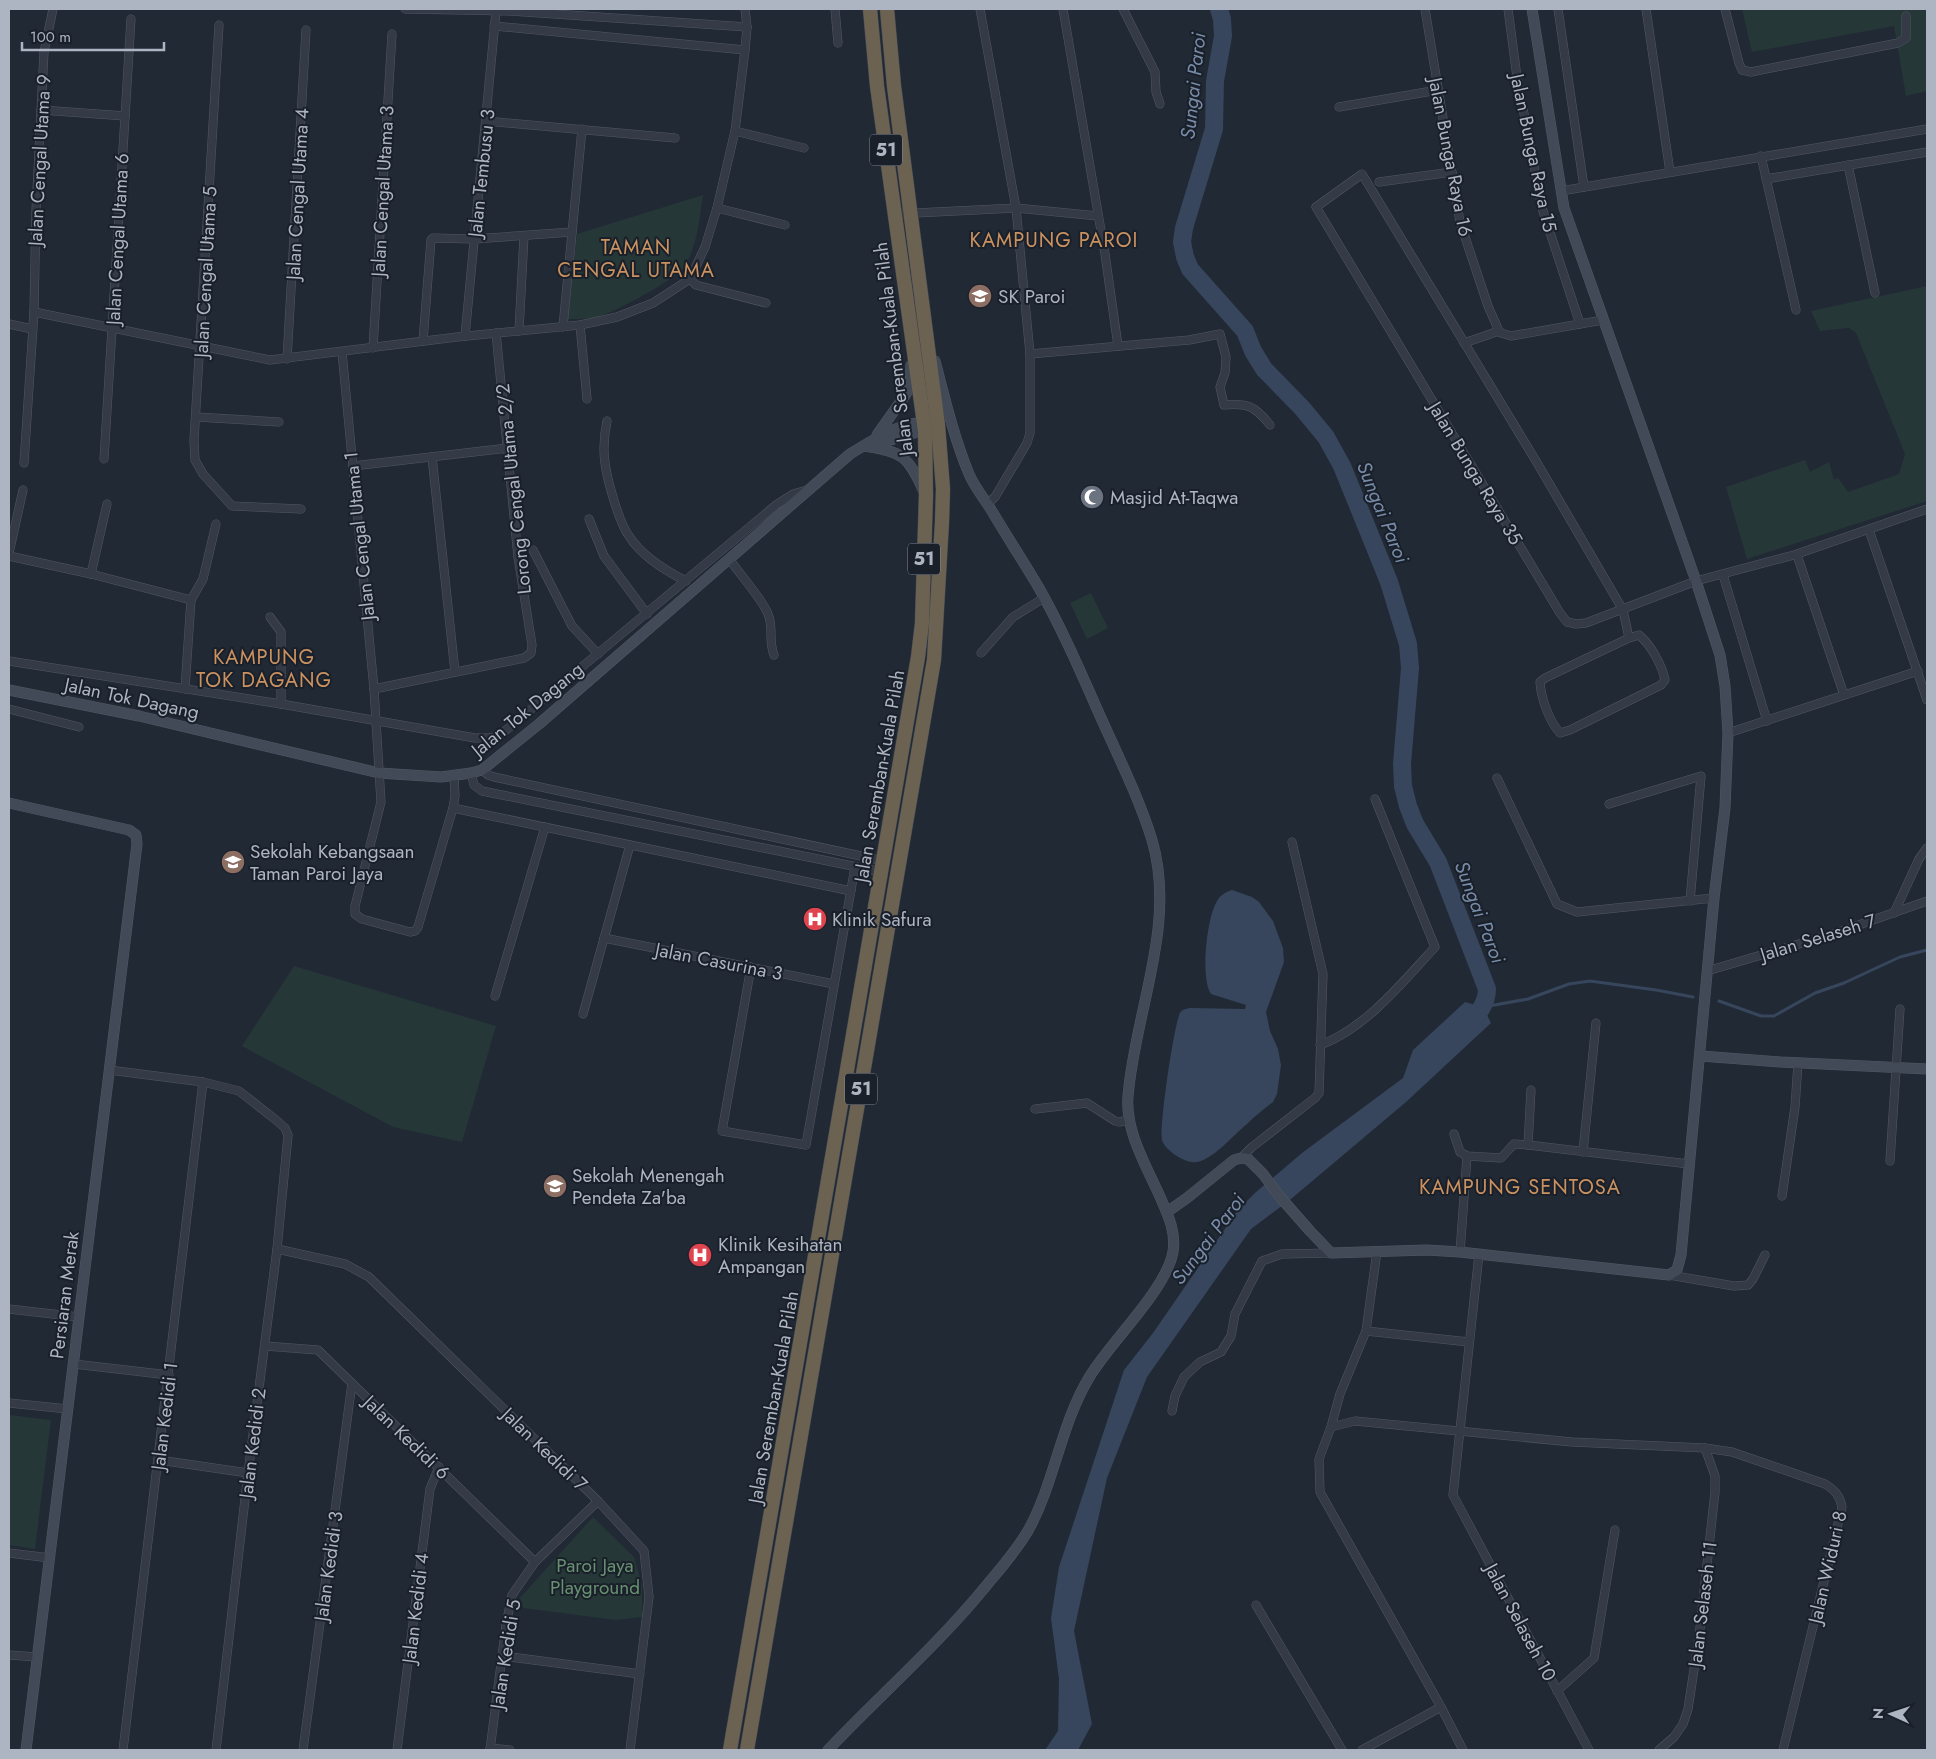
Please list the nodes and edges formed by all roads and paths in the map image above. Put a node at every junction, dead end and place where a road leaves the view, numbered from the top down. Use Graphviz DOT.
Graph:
graph roads {
  1 [pos="52,9"];
  2 [pos="405,9"];
  3 [pos="745,9"];
  4 [pos="835,9"];
  5 [pos="870,9"];
  6 [pos="887,9"];
  7 [pos="980,9"];
  8 [pos="1063,9"];
  9 [pos="1123,9"];
  10 [pos="1425,9"];
  11 [pos="1508,9"];
  12 [pos="1532,9"];
  13 [pos="1558,9"];
  14 [pos="1646,9"];
  15 [pos="1725,9"];
  16 [pos="496,10"];
  17 [pos="1906,16"];
  18 [pos="131,19"];
  19 [pos="219,25"];
  20 [pos="494,26"];
  21 [pos="747,27"];
  22 [pos="306,30"];
  23 [pos="392,34"];
  24 [pos="838,43"];
  25 [pos="745,50"];
  26 [pos="1438,90"];
  27 [pos="1160,104"];
  28 [pos="1340,107"];
  29 [pos="41,110"];
  30 [pos="124,116"];
  31 [pos="486,121"];
  32 [pos="582,129"];
  33 [pos="1927,129"];
  34 [pos="735,131"];
  35 [pos="675,138"];
  36 [pos="804,148"];
  37 [pos="1927,152"];
  38 [pos="1761,156"];
  39 [pos="1848,165"];
  40 [pos="1452,172"];
  41 [pos="1670,172"];
  42 [pos="1766,179"];
  43 [pos="1379,182"];
  44 [pos="1584,187"];
  45 [pos="1561,191"];
  46 [pos="718,208"];
  47 [pos="1016,208"];
  48 [pos="912,212"];
  49 [pos="895,214"];
  50 [pos="1098,216"];
  51 [pos="785,225"];
  52 [pos="572,232"];
  53 [pos="524,236"];
  54 [pos="474,238"];
  55 [pos="690,279"];
  56 [pos="1875,293"];
  57 [pos="766,303"];
  58 [pos="1796,310"];
  59 [pos="34,312"];
  60 [pos="1603,320"];
  61 [pos="9,324"];
  62 [pos="1580,324"];
  63 [pos="580,325"];
  64 [pos="562,327"];
  65 [pos="112,328"];
  66 [pos="32,329"];
  67 [pos="519,331"];
  68 [pos="1499,331"];
  69 [pos="496,333"];
  70 [pos="927,334"];
  71 [pos="465,336"];
  72 [pos="911,339"];
  73 [pos="423,341"];
  74 [pos="1464,343"];
  75 [pos="1118,346"];
  76 [pos="201,347"];
  77 [pos="373,348"];
  78 [pos="342,352"];
  79 [pos="1030,354"];
  80 [pos="287,359"];
  81 [pos="588,399"];
  82 [pos="196,417"];
  83 [pos="606,421"];
  84 [pos="279,422"];
  85 [pos="938,425"];
  86 [pos="1270,425"];
  87 [pos="924,427"];
  88 [pos="868,444"];
  89 [pos="508,448"];
  90 [pos="432,457"];
  91 [pos="104,459"];
  92 [pos="24,463"];
  93 [pos="352,466"];
  94 [pos="23,490"];
  95 [pos="808,490"];
  96 [pos="926,495"];
  97 [pos="107,504"];
  98 [pos="987,504"];
  99 [pos="301,509"];
  100 [pos="1927,509"];
  101 [pos="589,519"];
  102 [pos="216,524"];
  103 [pos="1869,530"];
  104 [pos="533,550"];
  105 [pos="1797,554"];
  106 [pos="9,555"];
  107 [pos="730,560"];
  108 [pos="91,574"];
  109 [pos="1723,575"];
  110 [pos="686,580"];
  111 [pos="1696,581"];
  112 [pos="1044,598"];
  113 [pos="191,600"];
  114 [pos="1623,610"];
  115 [pos="646,614"];
  116 [pos="270,617"];
  117 [pos="1629,638"];
  118 [pos="981,653"];
  119 [pos="598,654"];
  120 [pos="774,655"];
  121 [pos="9,661"];
  122 [pos="1918,671"];
  123 [pos="455,672"];
  124 [pos="185,689"];
  125 [pos="374,689"];
  126 [pos="9,690"];
  127 [pos="1844,695"];
  128 [pos="1927,700"];
  129 [pos="281,704"];
  130 [pos="9,709"];
  131 [pos="376,720"];
  132 [pos="1767,721"];
  133 [pos="79,727"];
  134 [pos="1728,733"];
  135 [pos="482,770"];
  136 [pos="379,773"];
  137 [pos="471,773"];
  138 [pos="454,776"];
  139 [pos="1497,778"];
  140 [pos="1375,799"];
  141 [pos="9,802"];
  142 [pos="1609,804"];
  143 [pos="454,808"];
  144 [pos="545,827"];
  145 [pos="1292,842"];
  146 [pos="630,845"];
  147 [pos="1927,848"];
  148 [pos="883,866"];
  149 [pos="855,867"];
  150 [pos="851,891"];
  151 [pos="1714,898"];
  152 [pos="1690,901"];
  153 [pos="1927,902"];
  154 [pos="1894,913"];
  155 [pos="604,938"];
  156 [pos="750,967"];
  157 [pos="1707,971"];
  158 [pos="834,984"];
  159 [pos="495,996"];
  160 [pos="1900,1009"];
  161 [pos="583,1014"];
  162 [pos="1596,1022"];
  163 [pos="1320,1045"];
  164 [pos="1701,1056"];
  165 [pos="1798,1063"];
  166 [pos="1896,1069"];
  167 [pos="1927,1069"];
  168 [pos="109,1070"];
  169 [pos="203,1082"];
  170 [pos="1531,1090"];
  171 [pos="1035,1109"];
  172 [pos="1129,1120"];
  173 [pos="1454,1134"];
  174 [pos="1528,1145"];
  175 [pos="1584,1152"];
  176 [pos="1467,1156"];
  177 [pos="1242,1158"];
  178 [pos="1890,1161"];
  179 [pos="1689,1164"];
  180 [pos="1782,1196"];
  181 [pos="1167,1212"];
  182 [pos="277,1249"];
  183 [pos="1377,1251"];
  184 [pos="1460,1252"];
  185 [pos="1331,1253"];
  186 [pos="1479,1254"];
  187 [pos="1765,1255"];
  188 [pos="1669,1275"];
  189 [pos="9,1309"];
  190 [pos="79,1317"];
  191 [pos="1366,1331"];
  192 [pos="1470,1342"];
  193 [pos="265,1346"];
  194 [pos="74,1364"];
  195 [pos="169,1375"];
  196 [pos="352,1383"];
  197 [pos="9,1403"];
  198 [pos="68,1409"];
  199 [pos="1172,1411"];
  200 [pos="1332,1427"];
  201 [pos="1459,1431"];
  202 [pos="1705,1448"];
  203 [pos="159,1460"];
  204 [pos="439,1467"];
  205 [pos="248,1473"];
  206 [pos="598,1501"];
  207 [pos="1615,1530"];
  208 [pos="9,1554"];
  209 [pos="50,1558"];
  210 [pos="535,1562"];
  211 [pos="1256,1605"];
  212 [pos="9,1655"];
  213 [pos="502,1656"];
  214 [pos="37,1657"];
  215 [pos="640,1674"];
  216 [pos="1557,1691"];
  217 [pos="1441,1707"];
  218 [pos="748,1748"];
  219 [pos="490,1749"];
  220 [pos="26,1750"];
  221 [pos="123,1750"];
  222 [pos="216,1750"];
  223 [pos="303,1750"];
  224 [pos="397,1750"];
  225 [pos="510,1750"];
  226 [pos="630,1750"];
  227 [pos="730,1750"];
  228 [pos="828,1750"];
  229 [pos="1342,1750"];
  230 [pos="1362,1750"];
  231 [pos="1463,1750"];
  232 [pos="1589,1750"];
  233 [pos="1659,1750"];
  234 [pos="1783,1750"];
  1 -- 29 [label="street, Jalan Cengal Utama 9"];
  2 -- 16 [label="street"];
  3 -- 21 [label="street"];
  4 -- 24 [label="street"];
  5 -- 49 [label="highway, Jalan Seremban-Kuala Pilah / 51"];
  6 -- 48 [label="highway, Jalan Seremban-Kuala Pilah / 51"];
  7 -- 47 [label="street"];
  8 -- 50 [label="street"];
  9 -- 27 [label="street"];
  10 -- 26 [label="street, Jalan Bunga Raya 16"];
  11 -- 62 [label="street, Jalan Bunga Raya 15"];
  12 -- 45 [label="street"];
  13 -- 44 [label="street"];
  14 -- 41 [label="street"];
  15 -- 17 [label="street"];
  16 -- 20 [label="street, Jalan Tembusu 3"];
  16 -- 21 [label="street"];
  18 -- 30 [label="street, Jalan Cengal Utama 6"];
  19 -- 76 [label="street, Jalan Cengal Utama 5"];
  20 -- 25 [label="street"];
  20 -- 31 [label="street, Jalan Tembusu 3"];
  21 -- 25 [label="street"];
  22 -- 80 [label="street, Jalan Cengal Utama 4"];
  23 -- 77 [label="street, Jalan Cengal Utama 3"];
  25 -- 34 [label="street"];
  26 -- 28 [label="street"];
  26 -- 40 [label="street, Jalan Bunga Raya 16"];
  29 -- 30 [label="street"];
  29 -- 59 [label="street, Jalan Cengal Utama 9"];
  30 -- 65 [label="street, Jalan Cengal Utama 6"];
  31 -- 32 [label="street"];
  31 -- 54 [label="street, Jalan Tembusu 3"];
  32 -- 35 [label="street"];
  32 -- 52 [label="street"];
  33 -- 38 [label="street"];
  34 -- 36 [label="street"];
  34 -- 46 [label="street"];
  37 -- 39 [label="street"];
  38 -- 41 [label="street"];
  38 -- 42 [label="street"];
  39 -- 42 [label="street"];
  39 -- 56 [label="street"];
  40 -- 43 [label="street"];
  40 -- 68 [label="street, Jalan Bunga Raya 16"];
  41 -- 44 [label="street"];
  42 -- 58 [label="street"];
  44 -- 45 [label="street"];
  45 -- 60 [label="street"];
  46 -- 51 [label="street"];
  46 -- 55 [label="street"];
  47 -- 48 [label="street"];
  47 -- 50 [label="street"];
  47 -- 79 [label="street"];
  48 -- 49 [label="street"];
  48 -- 70 [label="highway, Jalan Seremban-Kuala Pilah / 51"];
  49 -- 72 [label="highway, Jalan Seremban-Kuala Pilah / 51"];
  50 -- 75 [label="street"];
  52 -- 53 [label="street"];
  52 -- 64 [label="street"];
  53 -- 54 [label="street"];
  53 -- 67 [label="street"];
  54 -- 71 [label="street, Jalan Tembusu 3"];
  54 -- 73 [label="street"];
  55 -- 57 [label="street"];
  55 -- 63 [label="street"];
  59 -- 65 [label="street"];
  59 -- 66 [label="street, Jalan Cengal Utama 9"];
  60 -- 62 [label="street"];
  60 -- 111 [label="street"];
  61 -- 66 [label="street"];
  62 -- 68 [label="street"];
  63 -- 64 [label="street"];
  63 -- 81 [label="street"];
  64 -- 67 [label="street"];
  65 -- 76 [label="street"];
  65 -- 91 [label="street, Jalan Cengal Utama 6"];
  66 -- 92 [label="street, Jalan Cengal Utama 9"];
  67 -- 69 [label="street"];
  68 -- 74 [label="street"];
  69 -- 71 [label="street"];
  69 -- 89 [label="street, Lorong Cengal Utama 2/2"];
  70 -- 85 [label="highway, Jalan Seremban-Kuala Pilah / 51"];
  70 -- 98 [label="street"];
  71 -- 73 [label="street"];
  72 -- 87 [label="highway, Jalan Seremban-Kuala Pilah / 51"];
  72 -- 88 [label="street"];
  73 -- 77 [label="street"];
  74 -- 114 [label="street"];
  74 -- 114 [label="street, Jalan Bunga Raya 35"];
  75 -- 79 [label="street"];
  75 -- 86 [label="street"];
  76 -- 80 [label="street"];
  76 -- 82 [label="street, Jalan Cengal Utama 5"];
  77 -- 78 [label="street"];
  78 -- 80 [label="street"];
  78 -- 93 [label="street, Jalan Cengal Utama 1"];
  79 -- 98 [label="street"];
  82 -- 84 [label="street"];
  82 -- 99 [label="street, Jalan Cengal Utama 5"];
  83 -- 110 [label="street"];
  85 -- 87 [label="street, Jalan Tok Dagang"];
  85 -- 218 [label="highway, Jalan Seremban-Kuala Pilah / 51"];
  87 -- 88 [label="street, Jalan Tok Dagang"];
  87 -- 96 [label="highway, Jalan Seremban-Kuala Pilah / 51"];
  88 -- 95 [label="street, Jalan Tok Dagang"];
  88 -- 96 [label="street"];
  89 -- 90 [label="street"];
  89 -- 123 [label="street, Lorong Cengal Utama 2/2"];
  90 -- 93 [label="street"];
  90 -- 123 [label="street"];
  93 -- 125 [label="street, Jalan Cengal Utama 1"];
  94 -- 106 [label="street"];
  95 -- 107 [label="street, Jalan Tok Dagang"];
  95 -- 110 [label="street"];
  96 -- 148 [label="highway, Jalan Seremban-Kuala Pilah / 51"];
  97 -- 108 [label="street"];
  98 -- 112 [label="street"];
  100 -- 103 [label="street, Jalan Bunga Raya 35"];
  101 -- 115 [label="street"];
  102 -- 113 [label="street"];
  103 -- 105 [label="street, Jalan Bunga Raya 35"];
  103 -- 122 [label="street"];
  104 -- 119 [label="street"];
  105 -- 109 [label="street, Jalan Bunga Raya 35"];
  105 -- 127 [label="street"];
  106 -- 108 [label="street"];
  107 -- 120 [label="street"];
  107 -- 135 [label="street, Jalan Tok Dagang"];
  108 -- 113 [label="street"];
  109 -- 111 [label="street, Jalan Bunga Raya 35"];
  109 -- 132 [label="street"];
  110 -- 115 [label="street"];
  111 -- 114 [label="street, Jalan Bunga Raya 35"];
  111 -- 134 [label="street"];
  112 -- 118 [label="street"];
  112 -- 172 [label="street"];
  113 -- 124 [label="street"];
  114 -- 117 [label="street"];
  115 -- 119 [label="street"];
  116 -- 129 [label="street"];
  117 -- 117 [label="street"];
  119 -- 131 [label="street"];
  121 -- 124 [label="street"];
  122 -- 127 [label="street"];
  122 -- 128 [label="street"];
  123 -- 125 [label="street"];
  124 -- 129 [label="street"];
  125 -- 131 [label="street, Jalan Cengal Utama 1"];
  126 -- 136 [label="street, Jalan Tok Dagang"];
  127 -- 132 [label="street"];
  129 -- 131 [label="street"];
  130 -- 133 [label="street"];
  131 -- 136 [label="street, Jalan Cengal Utama 1"];
  132 -- 134 [label="street"];
  134 -- 151 [label="street"];
  135 -- 137 [label="street, Jalan Tok Dagang"];
  135 -- 148 [label="street"];
  136 -- 138 [label="street, Jalan Tok Dagang"];
  136 -- 143 [label="street, Jalan Cengal Utama 1"];
  137 -- 138 [label="street, Jalan Tok Dagang"];
  137 -- 149 [label="street"];
  138 -- 143 [label="street"];
  139 -- 152 [label="street"];
  140 -- 163 [label="street"];
  141 -- 168 [label="street, Persiaran Merak"];
  142 -- 152 [label="street"];
  143 -- 144 [label="street"];
  144 -- 146 [label="street"];
  144 -- 159 [label="street"];
  145 -- 163 [label="street"];
  146 -- 150 [label="street"];
  146 -- 155 [label="street"];
  147 -- 154 [label="street"];
  148 -- 149 [label="street"];
  148 -- 227 [label="highway, Jalan Seremban-Kuala Pilah / 51"];
  149 -- 150 [label="street"];
  150 -- 158 [label="street"];
  151 -- 152 [label="street"];
  151 -- 157 [label="street"];
  153 -- 154 [label="street, Jalan Selaseh 7"];
  154 -- 157 [label="street, Jalan Selaseh 7"];
  155 -- 156 [label="street, Jalan Casurina 3"];
  155 -- 161 [label="street"];
  156 -- 158 [label="street, Jalan Casurina 3"];
  156 -- 158 [label="street"];
  157 -- 164 [label="street"];
  160 -- 166 [label="street"];
  162 -- 175 [label="street"];
  163 -- 177 [label="street"];
  164 -- 165 [label="street"];
  164 -- 179 [label="street"];
  165 -- 166 [label="street"];
  165 -- 180 [label="street"];
  166 -- 167 [label="street"];
  166 -- 178 [label="street"];
  168 -- 169 [label="street"];
  168 -- 190 [label="street, Persiaran Merak"];
  169 -- 182 [label="street, Jalan Kedidi 2"];
  169 -- 195 [label="street, Jalan Kedidi 1"];
  170 -- 174 [label="street"];
  171 -- 172 [label="street"];
  172 -- 181 [label="street"];
  173 -- 176 [label="street"];
  174 -- 175 [label="street"];
  174 -- 176 [label="street"];
  175 -- 179 [label="street"];
  176 -- 184 [label="street"];
  177 -- 181 [label="street"];
  177 -- 185 [label="street"];
  179 -- 188 [label="street"];
  181 -- 228 [label="street"];
  182 -- 193 [label="street, Jalan Kedidi 2"];
  182 -- 206 [label="street, Jalan Kedidi 7"];
  183 -- 184 [label="street"];
  183 -- 185 [label="street"];
  183 -- 191 [label="street"];
  184 -- 186 [label="street"];
  185 -- 199 [label="street"];
  186 -- 188 [label="street"];
  186 -- 192 [label="street"];
  187 -- 188 [label="street"];
  189 -- 190 [label="street"];
  190 -- 194 [label="street, Persiaran Merak"];
  191 -- 192 [label="street"];
  191 -- 200 [label="street"];
  192 -- 201 [label="street"];
  193 -- 196 [label="street, Jalan Kedidi 6"];
  193 -- 205 [label="street, Jalan Kedidi 2"];
  194 -- 195 [label="street"];
  194 -- 198 [label="street, Persiaran Merak"];
  195 -- 203 [label="street, Jalan Kedidi 1"];
  196 -- 204 [label="street, Jalan Kedidi 6"];
  196 -- 223 [label="street, Jalan Kedidi 3"];
  197 -- 198 [label="street"];
  198 -- 209 [label="street, Persiaran Merak"];
  200 -- 201 [label="street, Jalan Widuri 8"];
  200 -- 217 [label="street"];
  201 -- 202 [label="street, Jalan Widuri 8"];
  201 -- 216 [label="street, Jalan Selaseh 10"];
  202 -- 233 [label="street, Jalan Selaseh 11"];
  202 -- 234 [label="street, Jalan Widuri 8"];
  203 -- 205 [label="street"];
  203 -- 221 [label="street, Jalan Kedidi 1"];
  204 -- 210 [label="street, Jalan Kedidi 6"];
  204 -- 224 [label="street, Jalan Kedidi 4"];
  205 -- 222 [label="street, Jalan Kedidi 2"];
  206 -- 210 [label="street, Jalan Kedidi 5"];
  206 -- 215 [label="street, Jalan Kedidi 7"];
  207 -- 216 [label="street"];
  208 -- 209 [label="street"];
  209 -- 214 [label="street, Persiaran Merak"];
  210 -- 213 [label="street, Jalan Kedidi 5"];
  211 -- 229 [label="street"];
  212 -- 214 [label="street"];
  213 -- 215 [label="street"];
  213 -- 219 [label="street, Jalan Kedidi 5"];
  214 -- 220 [label="street, Persiaran Merak"];
  215 -- 226 [label="street, Jalan Kedidi 7"];
  216 -- 232 [label="street, Jalan Selaseh 10"];
  217 -- 230 [label="street"];
  217 -- 231 [label="street"];
  219 -- 225 [label="street"];
}
